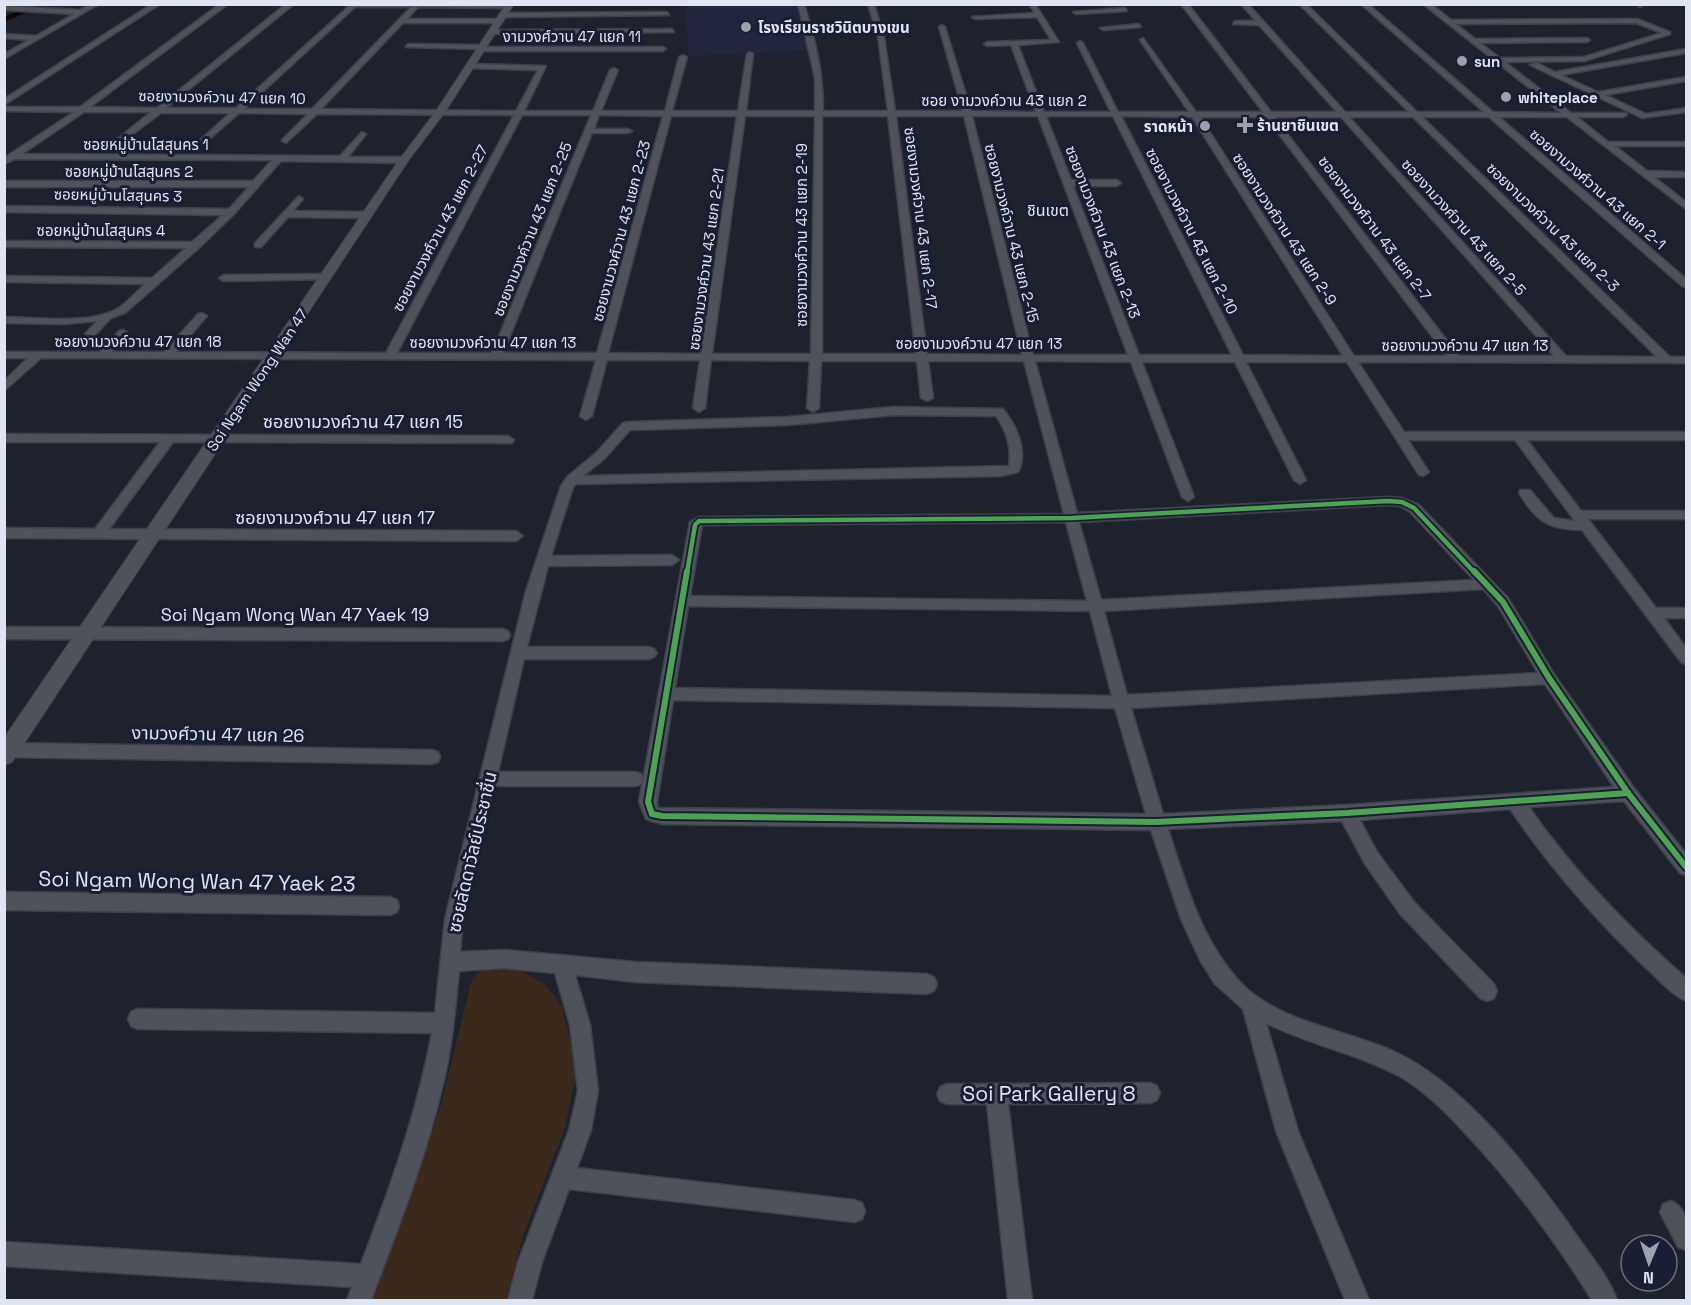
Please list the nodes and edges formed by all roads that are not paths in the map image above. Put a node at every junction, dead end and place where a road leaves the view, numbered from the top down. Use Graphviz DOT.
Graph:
graph roads {
  1 [pos="96,4"];
  2 [pos="157,4"];
  3 [pos="225,4"];
  4 [pos="291,4"];
  5 [pos="340,4"];
  6 [pos="801,4"];
  7 [pos="871,4"];
  8 [pos="1032,4"];
  9 [pos="1184,4"];
  10 [pos="1244,4"];
  11 [pos="1302,4"];
  12 [pos="1364,4"];
  13 [pos="1426,4"];
  14 [pos="355,5"];
  15 [pos="460,5"];
  16 [pos="416,6"];
  17 [pos="1123,7"];
  18 [pos="5,8"];
  19 [pos="81,12"];
  20 [pos="1076,12"];
  21 [pos="667,14"];
  22 [pos="1039,15"];
  23 [pos="503,16"];
  24 [pos="27,17"];
  25 [pos="975,17"];
  26 [pos="72,18"];
  27 [pos="402,21"];
  28 [pos="1449,22"];
  29 [pos="1235,23"];
  30 [pos="1260,24"];
  31 [pos="942,27"];
  32 [pos="1103,28"];
  33 [pos="672,31"];
  34 [pos="4,36"];
  35 [pos="37,38"];
  36 [pos="1143,40"];
  37 [pos="1587,40"];
  38 [pos="1473,41"];
  39 [pos="1080,43"];
  40 [pos="987,44"];
  41 [pos="1014,44"];
  42 [pos="408,46"];
  43 [pos="482,48"];
  44 [pos="663,49"];
  45 [pos="1686,51"];
  46 [pos="750,54"];
  47 [pos="4,57"];
  48 [pos="683,57"];
  49 [pos="1497,60"];
  50 [pos="1534,65"];
  51 [pos="470,66"];
  52 [pos="614,70"];
  53 [pos="1554,74"];
  54 [pos="1686,79"];
  55 [pos="1599,94"];
  56 [pos="4,103"];
  57 [pos="4,109"];
  58 [pos="83,110"];
  59 [pos="161,110"];
  60 [pos="1686,110"];
  61 [pos="236,111"];
  62 [pos="313,112"];
  63 [pos="440,112"];
  64 [pos="519,113"];
  65 [pos="596,113"];
  66 [pos="668,113"];
  67 [pos="742,113"];
  68 [pos="817,114"];
  69 [pos="893,114"];
  70 [pos="967,114"];
  71 [pos="1043,114"];
  72 [pos="1117,114"];
  73 [pos="1194,114"];
  74 [pos="1270,115"];
  75 [pos="1342,115"];
  76 [pos="1418,115"];
  77 [pos="1492,115"];
  78 [pos="1569,115"];
  79 [pos="1623,115"];
  80 [pos="628,131"];
  81 [pos="588,132"];
  82 [pos="362,134"];
  83 [pos="286,141"];
  84 [pos="118,142"];
  85 [pos="201,144"];
  86 [pos="1606,144"];
  87 [pos="1686,144"];
  88 [pos="13,156"];
  89 [pos="279,158"];
  90 [pos="342,159"];
  91 [pos="404,160"];
  92 [pos="4,162"];
  93 [pos="1644,174"];
  94 [pos="1686,174"];
  95 [pos="1068,183"];
  96 [pos="1117,183"];
  97 [pos="4,184"];
  98 [pos="254,184"];
  99 [pos="299,199"];
  100 [pos="1686,206"];
  101 [pos="4,209"];
  102 [pos="231,212"];
  103 [pos="285,214"];
  104 [pos="367,215"];
  105 [pos="4,244"];
  106 [pos="197,245"];
  107 [pos="258,245"];
  108 [pos="326,277"];
  109 [pos="224,278"];
  110 [pos="4,279"];
  111 [pos="154,281"];
  112 [pos="1686,284"];
  113 [pos="188,316"];
  114 [pos="202,316"];
  115 [pos="217,316"];
  116 [pos="105,318"];
  117 [pos="4,320"];
  118 [pos="123,333"];
  119 [pos="90,334"];
  120 [pos="4,355"];
  121 [pos="37,356"];
  122 [pos="102,356"];
  123 [pos="167,356"];
  124 [pos="496,356"];
  125 [pos="272,357"];
  126 [pos="389,357"];
  127 [pos="603,357"];
  128 [pos="708,357"];
  129 [pos="816,357"];
  130 [pos="923,358"];
  131 [pos="1028,359"];
  132 [pos="1135,360"];
  133 [pos="1241,360"];
  134 [pos="1351,360"];
  135 [pos="1456,360"];
  136 [pos="1563,360"];
  137 [pos="1667,360"];
  138 [pos="1686,360"];
  139 [pos="4,388"];
  140 [pos="927,398"];
  141 [pos="699,408"];
  142 [pos="813,408"];
  143 [pos="586,416"];
  144 [pos="1400,436"];
  145 [pos="1518,436"];
  146 [pos="1686,436"];
  147 [pos="4,438"];
  148 [pos="218,438"];
  149 [pos="169,439"];
  150 [pos="508,440"];
  151 [pos="1423,472"];
  152 [pos="570,480"];
  153 [pos="1300,480"];
  154 [pos="1525,493"];
  155 [pos="1188,497"];
  156 [pos="1576,514"];
  157 [pos="1686,516"];
  158 [pos="1072,518"];
  159 [pos="1585,526"];
  160 [pos="4,533"];
  161 [pos="98,534"];
  162 [pos="153,534"];
  163 [pos="516,537"];
  164 [pos="672,560"];
  165 [pos="543,561"];
  166 [pos="1488,584"];
  167 [pos="682,601"];
  168 [pos="1096,606"];
  169 [pos="1653,613"];
  170 [pos="1686,613"];
  171 [pos="4,633"];
  172 [pos="87,633"];
  173 [pos="503,635"];
  174 [pos="517,653"];
  175 [pos="649,653"];
  176 [pos="1686,658"];
  177 [pos="1549,678"];
  178 [pos="666,694"];
  179 [pos="1121,702"];
  180 [pos="6,752"];
  181 [pos="432,757"];
  182 [pos="488,779"];
  183 [pos="635,779"];
  184 [pos="1628,793"];
  185 [pos="1514,800"];
  186 [pos="1347,813"];
  187 [pos="1156,822"];
  188 [pos="1686,867"];
  189 [pos="4,901"];
  190 [pos="390,906"];
  191 [pos="450,962"];
  192 [pos="562,964"];
  193 [pos="927,984"];
  194 [pos="1686,990"];
  195 [pos="1487,992"];
  196 [pos="1251,1004"];
  197 [pos="138,1019"];
  198 [pos="444,1023"];
  199 [pos="1150,1093"];
  200 [pos="947,1094"];
  201 [pos="996,1094"];
  202 [pos="562,1178"];
  203 [pos="854,1210"];
  204 [pos="1671,1212"];
  205 [pos="1686,1239"];
  206 [pos="4,1254"];
  207 [pos="368,1276"];
  208 [pos="359,1300"];
  209 [pos="520,1300"];
  210 [pos="1020,1300"];
  211 [pos="1357,1300"];
  212 [pos="1605,1300"];
  1 -- 19 [label="street"];
  2 -- 56 [label="street"];
  3 -- 58 [label="street"];
  4 -- 59 [label="street"];
  5 -- 14 [label="street"];
  6 -- 68 [label="street, ซอยงามวงศ์วาน 43 แยก 2-19"];
  7 -- 69 [label="street, ซอยงามวงศ์วาน 43 แยก 2-17"];
  8 -- 22 [label="street"];
  9 -- 74 [label="street, ซอยงามวงศ์วาน 43 แยก 2-7"];
  10 -- 30 [label="street, ซอยงามวงศ์วาน 43 แยก 2-5"];
  11 -- 76 [label="street, ซอยงามวงค์วาน 43 แยก 2-3"];
  12 -- 77 [label="street, ซอยงามวงศ์วาน 43 แยก 2-1"];
  13 -- 28 [label="street"];
  14 -- 16 [label="street"];
  14 -- 61 [label="street"];
  15 -- 16 [label="street"];
  15 -- 23 [label="street"];
  16 -- 27 [label="street"];
  17 -- 20 [label="street"];
  17 -- 32 [label="street"];
  18 -- 19 [label="street"];
  19 -- 26 [label="street"];
  21 -- 23 [label="street"];
  22 -- 25 [label="street"];
  22 -- 41 [label="street"];
  23 -- 27 [label="street"];
  23 -- 33 [label="street"];
  23 -- 43 [label="street, Soi Ngam Wong Wan 47"];
  24 -- 26 [label="street"];
  26 -- 35 [label="street"];
  27 -- 62 [label="street"];
  28 -- 38 [label="street"];
  28 -- 49 [label="street"];
  29 -- 30 [label="street"];
  30 -- 75 [label="street, ซอยงามวงศ์วาน 43 แยก 2-5"];
  31 -- 70 [label="street, ซอยงามวงค์วาน 43 แยก 2-15"];
  34 -- 35 [label="street"];
  35 -- 47 [label="street"];
  36 -- 73 [label="street, ซอยงามวงศ์วาน 43 แยก 2-9"];
  37 -- 38 [label="street"];
  38 -- 49 [label="street"];
  39 -- 72 [label="street, ซอยงามวงค์วาน 43 แยก 2-10"];
  40 -- 41 [label="street"];
  41 -- 71 [label="street, ซอยงามวงศ์วาน 43 แยก 2-13"];
  42 -- 43 [label="street, งามวงศ์วาน 47 แยก 11"];
  43 -- 44 [label="street, งามวงศ์วาน 47 แยก 11"];
  43 -- 51 [label="street, Soi Ngam Wong Wan 47"];
  45 -- 53 [label="street"];
  46 -- 67 [label="street, ซอยงามวงศ์วาน 43 แยก 2-21"];
  48 -- 66 [label="street, ซอยงามวงศ์วาน 43 แยก 2-23"];
  49 -- 78 [label="street"];
  50 -- 53 [label="street"];
  51 -- 63 [label="street, Soi Ngam Wong Wan 47"];
  51 -- 64 [label="street, ซอยงามวงศ์วาน 43 แยก 2-27"];
  52 -- 65 [label="street, ซอยงามวงค์วาน 43 แยก 2-25"];
  53 -- 55 [label="street"];
  54 -- 55 [label="street"];
  55 -- 60 [label="street"];
  57 -- 58 [label="street, ซอยงามวงค์วาน 47 แยก 10"];
  58 -- 59 [label="street, ซอยงามวงค์วาน 47 แยก 10"];
  58 -- 88 [label="street"];
  59 -- 61 [label="street, ซอยงามวงค์วาน 47 แยก 10"];
  59 -- 84 [label="street"];
  61 -- 62 [label="street, ซอยงามวงค์วาน 47 แยก 10"];
  61 -- 85 [label="street"];
  62 -- 63 [label="street, ซอยงามวงค์วาน 47 แยก 10"];
  62 -- 83 [label="street"];
  63 -- 64 [label="street, ซอย งามวงค์วาน 43 แยก 2"];
  63 -- 91 [label="street, Soi Ngam Wong Wan 47"];
  64 -- 65 [label="street, ซอย งามวงค์วาน 43 แยก 2"];
  64 -- 126 [label="street, ซอยงามวงศ์วาน 43 แยก 2-27"];
  65 -- 66 [label="street, ซอย งามวงค์วาน 43 แยก 2"];
  65 -- 81 [label="street, ซอยงามวงค์วาน 43 แยก 2-25"];
  66 -- 67 [label="street, ซอย งามวงค์วาน 43 แยก 2"];
  66 -- 127 [label="street, ซอยงามวงศ์วาน 43 แยก 2-23"];
  67 -- 68 [label="street, ซอย งามวงค์วาน 43 แยก 2"];
  67 -- 128 [label="street, ซอยงามวงศ์วาน 43 แยก 2-21"];
  68 -- 69 [label="street, ซอย งามวงค์วาน 43 แยก 2"];
  68 -- 129 [label="street, ซอยงามวงศ์วาน 43 แยก 2-19"];
  69 -- 70 [label="street, ซอย งามวงค์วาน 43 แยก 2"];
  69 -- 130 [label="street, ซอยงามวงศ์วาน 43 แยก 2-17"];
  70 -- 71 [label="street, ซอย งามวงค์วาน 43 แยก 2"];
  70 -- 131 [label="street, ซอยงามวงค์วาน 43 แยก 2-15"];
  71 -- 72 [label="street, ซอย งามวงค์วาน 43 แยก 2"];
  71 -- 95 [label="street, ซอยงามวงศ์วาน 43 แยก 2-13"];
  72 -- 73 [label="street, ซอย งามวงค์วาน 43 แยก 2"];
  72 -- 133 [label="street, ซอยงามวงค์วาน 43 แยก 2-10"];
  73 -- 74 [label="street, ซอย งามวงค์วาน 43 แยก 2"];
  73 -- 134 [label="street, ซอยงามวงศ์วาน 43 แยก 2-9"];
  74 -- 75 [label="street, ซอย งามวงค์วาน 43 แยก 2"];
  74 -- 135 [label="street, ซอยงามวงศ์วาน 43 แยก 2-7"];
  75 -- 76 [label="street, ซอย งามวงค์วาน 43 แยก 2"];
  75 -- 136 [label="street, ซอยงามวงศ์วาน 43 แยก 2-5"];
  76 -- 77 [label="street, ซอย งามวงค์วาน 43 แยก 2"];
  76 -- 137 [label="street, ซอยงามวงค์วาน 43 แยก 2-3"];
  77 -- 78 [label="street, ซอย งามวงค์วาน 43 แยก 2"];
  77 -- 112 [label="street, ซอยงามวงศ์วาน 43 แยก 2-1"];
  78 -- 79 [label="street, ซอย งามวงค์วาน 43 แยก 2"];
  78 -- 86 [label="street"];
  80 -- 81 [label="street"];
  81 -- 124 [label="street, ซอยงามวงค์วาน 43 แยก 2-25"];
  82 -- 90 [label="street"];
  86 -- 87 [label="street"];
  86 -- 93 [label="street"];
  88 -- 89 [label="street, ซอยหมู่บ้านโสสุนคร 1"];
  88 -- 92 [label="street"];
  89 -- 90 [label="street, ซอยหมู่บ้านโสสุนคร 1"];
  89 -- 98 [label="street"];
  90 -- 91 [label="street, ซอยหมู่บ้านโสสุนคร 1"];
  91 -- 104 [label="street, Soi Ngam Wong Wan 47"];
  93 -- 94 [label="street"];
  93 -- 100 [label="street"];
  95 -- 96 [label="street"];
  95 -- 132 [label="street, ซอยงามวงศ์วาน 43 แยก 2-13"];
  97 -- 98 [label="street, ซอยหมู่บ้านโสสุนคร 2"];
  98 -- 102 [label="street"];
  99 -- 103 [label="street"];
  101 -- 102 [label="street, ซอยหมู่บ้านโสสุนคร 3"];
  102 -- 106 [label="street"];
  103 -- 104 [label="street"];
  103 -- 107 [label="street"];
  104 -- 108 [label="street, Soi Ngam Wong Wan 47"];
  105 -- 106 [label="street, ซอยหมู่บ้านโสสุนคร 4"];
  106 -- 111 [label="street"];
  108 -- 109 [label="street"];
  108 -- 125 [label="street, Soi Ngam Wong Wan 47"];
  110 -- 111 [label="street"];
  111 -- 116 [label="street"];
  113 -- 114 [label="street"];
  114 -- 115 [label="street"];
  114 -- 123 [label="street"];
  116 -- 117 [label="street"];
  116 -- 119 [label="street"];
  118 -- 122 [label="street"];
  120 -- 121 [label="street, ซอยงามวงค์วาน 47 แยก 18"];
  121 -- 122 [label="street, ซอยงามวงค์วาน 47 แยก 18"];
  121 -- 139 [label="street"];
  122 -- 123 [label="street, ซอยงามวงค์วาน 47 แยก 18"];
  123 -- 125 [label="street, ซอยงามวงค์วาน 47 แยก 18"];
  124 -- 126 [label="street, ซอยงามวงค์วาน 47 แยก 13"];
  124 -- 127 [label="street, ซอยงามวงค์วาน 47 แยก 13"];
  125 -- 126 [label="street, ซอยงามวงค์วาน 47 แยก 13"];
  125 -- 148 [label="street, Soi Ngam Wong Wan 47"];
  127 -- 128 [label="street, ซอยงามวงค์วาน 47 แยก 13"];
  127 -- 143 [label="street, ซอยงามวงศ์วาน 43 แยก 2-23"];
  128 -- 129 [label="street, ซอยงามวงค์วาน 47 แยก 13"];
  128 -- 141 [label="street, ซอยงามวงศ์วาน 43 แยก 2-21"];
  129 -- 130 [label="street, ซอยงามวงค์วาน 47 แยก 13"];
  129 -- 142 [label="street, ซอยงามวงศ์วาน 43 แยก 2-19"];
  130 -- 131 [label="street, ซอยงามวงค์วาน 47 แยก 13"];
  130 -- 140 [label="street, ซอยงามวงศ์วาน 43 แยก 2-17"];
  131 -- 132 [label="street, ซอยงามวงค์วาน 47 แยก 13"];
  131 -- 158 [label="street, ซอยงามวงค์วาน 43 แยก 2-15"];
  132 -- 133 [label="street, ซอยงามวงค์วาน 47 แยก 13"];
  132 -- 155 [label="street, ซอยงามวงศ์วาน 43 แยก 2-13"];
  133 -- 134 [label="street, ซอยงามวงค์วาน 47 แยก 13"];
  133 -- 153 [label="street, ซอยงามวงค์วาน 43 แยก 2-10"];
  134 -- 135 [label="street, ซอยงามวงค์วาน 47 แยก 13"];
  134 -- 144 [label="street, ซอยงามวงศ์วาน 43 แยก 2-9"];
  135 -- 136 [label="street, ซอยงามวงค์วาน 47 แยก 13"];
  136 -- 137 [label="street, ซอยงามวงค์วาน 47 แยก 13"];
  137 -- 138 [label="street, ซอยงามวงค์วาน 47 แยก 13"];
  144 -- 145 [label="street"];
  144 -- 151 [label="street, ซอยงามวงศ์วาน 43 แยก 2-9"];
  145 -- 146 [label="street"];
  145 -- 156 [label="street"];
  147 -- 149 [label="street, ซอยงามวงค์วาน 47 แยก 15"];
  148 -- 149 [label="street, ซอยงามวงค์วาน 47 แยก 15"];
  148 -- 150 [label="street, ซอยงามวงค์วาน 47 แยก 15"];
  148 -- 162 [label="street, Soi Ngam Wong Wan 47"];
  149 -- 161 [label="street"];
  152 -- 152 [label="street"];
  152 -- 165 [label="street, ซอยลัดดาวัลย์ประชาชื่น"];
  154 -- 159 [label="street"];
  156 -- 157 [label="street"];
  156 -- 159 [label="street"];
  158 -- 166 [label="street"];
  158 -- 167 [label="street"];
  158 -- 168 [label="street, ซอยงามวงค์วาน 43 แยก 2-15"];
  159 -- 169 [label="street"];
  160 -- 161 [label="street, ซอยงามวงศ์วาน 47 แยก 17"];
  161 -- 162 [label="street, ซอยงามวงศ์วาน 47 แยก 17"];
  162 -- 163 [label="street, ซอยงามวงศ์วาน 47 แยก 17"];
  162 -- 172 [label="street, Soi Ngam Wong Wan 47"];
  164 -- 165 [label="street"];
  165 -- 174 [label="street, ซอยลัดดาวัลย์ประชาชื่น"];
  166 -- 168 [label="street"];
  166 -- 177 [label="street"];
  167 -- 168 [label="street"];
  167 -- 178 [label="street"];
  168 -- 179 [label="street, ซอยงามวงค์วาน 43 แยก 2-15"];
  169 -- 170 [label="street"];
  169 -- 176 [label="street"];
  171 -- 172 [label="street, Soi Ngam Wong Wan 47 Yaek 19"];
  172 -- 173 [label="street, Soi Ngam Wong Wan 47 Yaek 19"];
  172 -- 180 [label="street, Soi Ngam Wong Wan 47"];
  174 -- 175 [label="street"];
  174 -- 182 [label="street, ซอยลัดดาวัลย์ประชาชื่น"];
  177 -- 179 [label="street"];
  177 -- 184 [label="street"];
  178 -- 179 [label="street"];
  178 -- 187 [label="street"];
  179 -- 187 [label="street, ซอยงามวงค์วาน 43 แยก 2-15"];
  180 -- 181 [label="street, งามวงศ์วาน 47 แยก 26"];
  182 -- 183 [label="street"];
  182 -- 191 [label="street, ซอยลัดดาวัลย์ประชาชื่น"];
  184 -- 185 [label="street"];
  184 -- 188 [label="street"];
  185 -- 186 [label="street"];
  185 -- 194 [label="street"];
  186 -- 187 [label="street"];
  186 -- 195 [label="street"];
  187 -- 196 [label="street, ซอยงามวงค์วาน 43 แยก 2-15"];
  189 -- 190 [label="street, Soi Ngam Wong Wan 47 Yaek 23"];
  191 -- 192 [label="street"];
  191 -- 198 [label="street, ซอยลัดดาวัลย์ประชาชื่น"];
  192 -- 193 [label="street"];
  192 -- 202 [label="street"];
  196 -- 211 [label="street"];
  196 -- 212 [label="street, ซอยงามวงค์วาน 43 แยก 2-15"];
  197 -- 198 [label="street"];
  198 -- 207 [label="street, ซอยลัดดาวัลย์ประชาชื่น"];
  199 -- 201 [label="street, Soi Park Gallery 8"];
  200 -- 201 [label="street, Soi Park Gallery 8"];
  201 -- 210 [label="street"];
  202 -- 203 [label="street"];
  202 -- 209 [label="street"];
  204 -- 205 [label="street"];
  206 -- 207 [label="street"];
  207 -- 208 [label="street, ซอยลัดดาวัลย์ประชาชื่น"];
}
